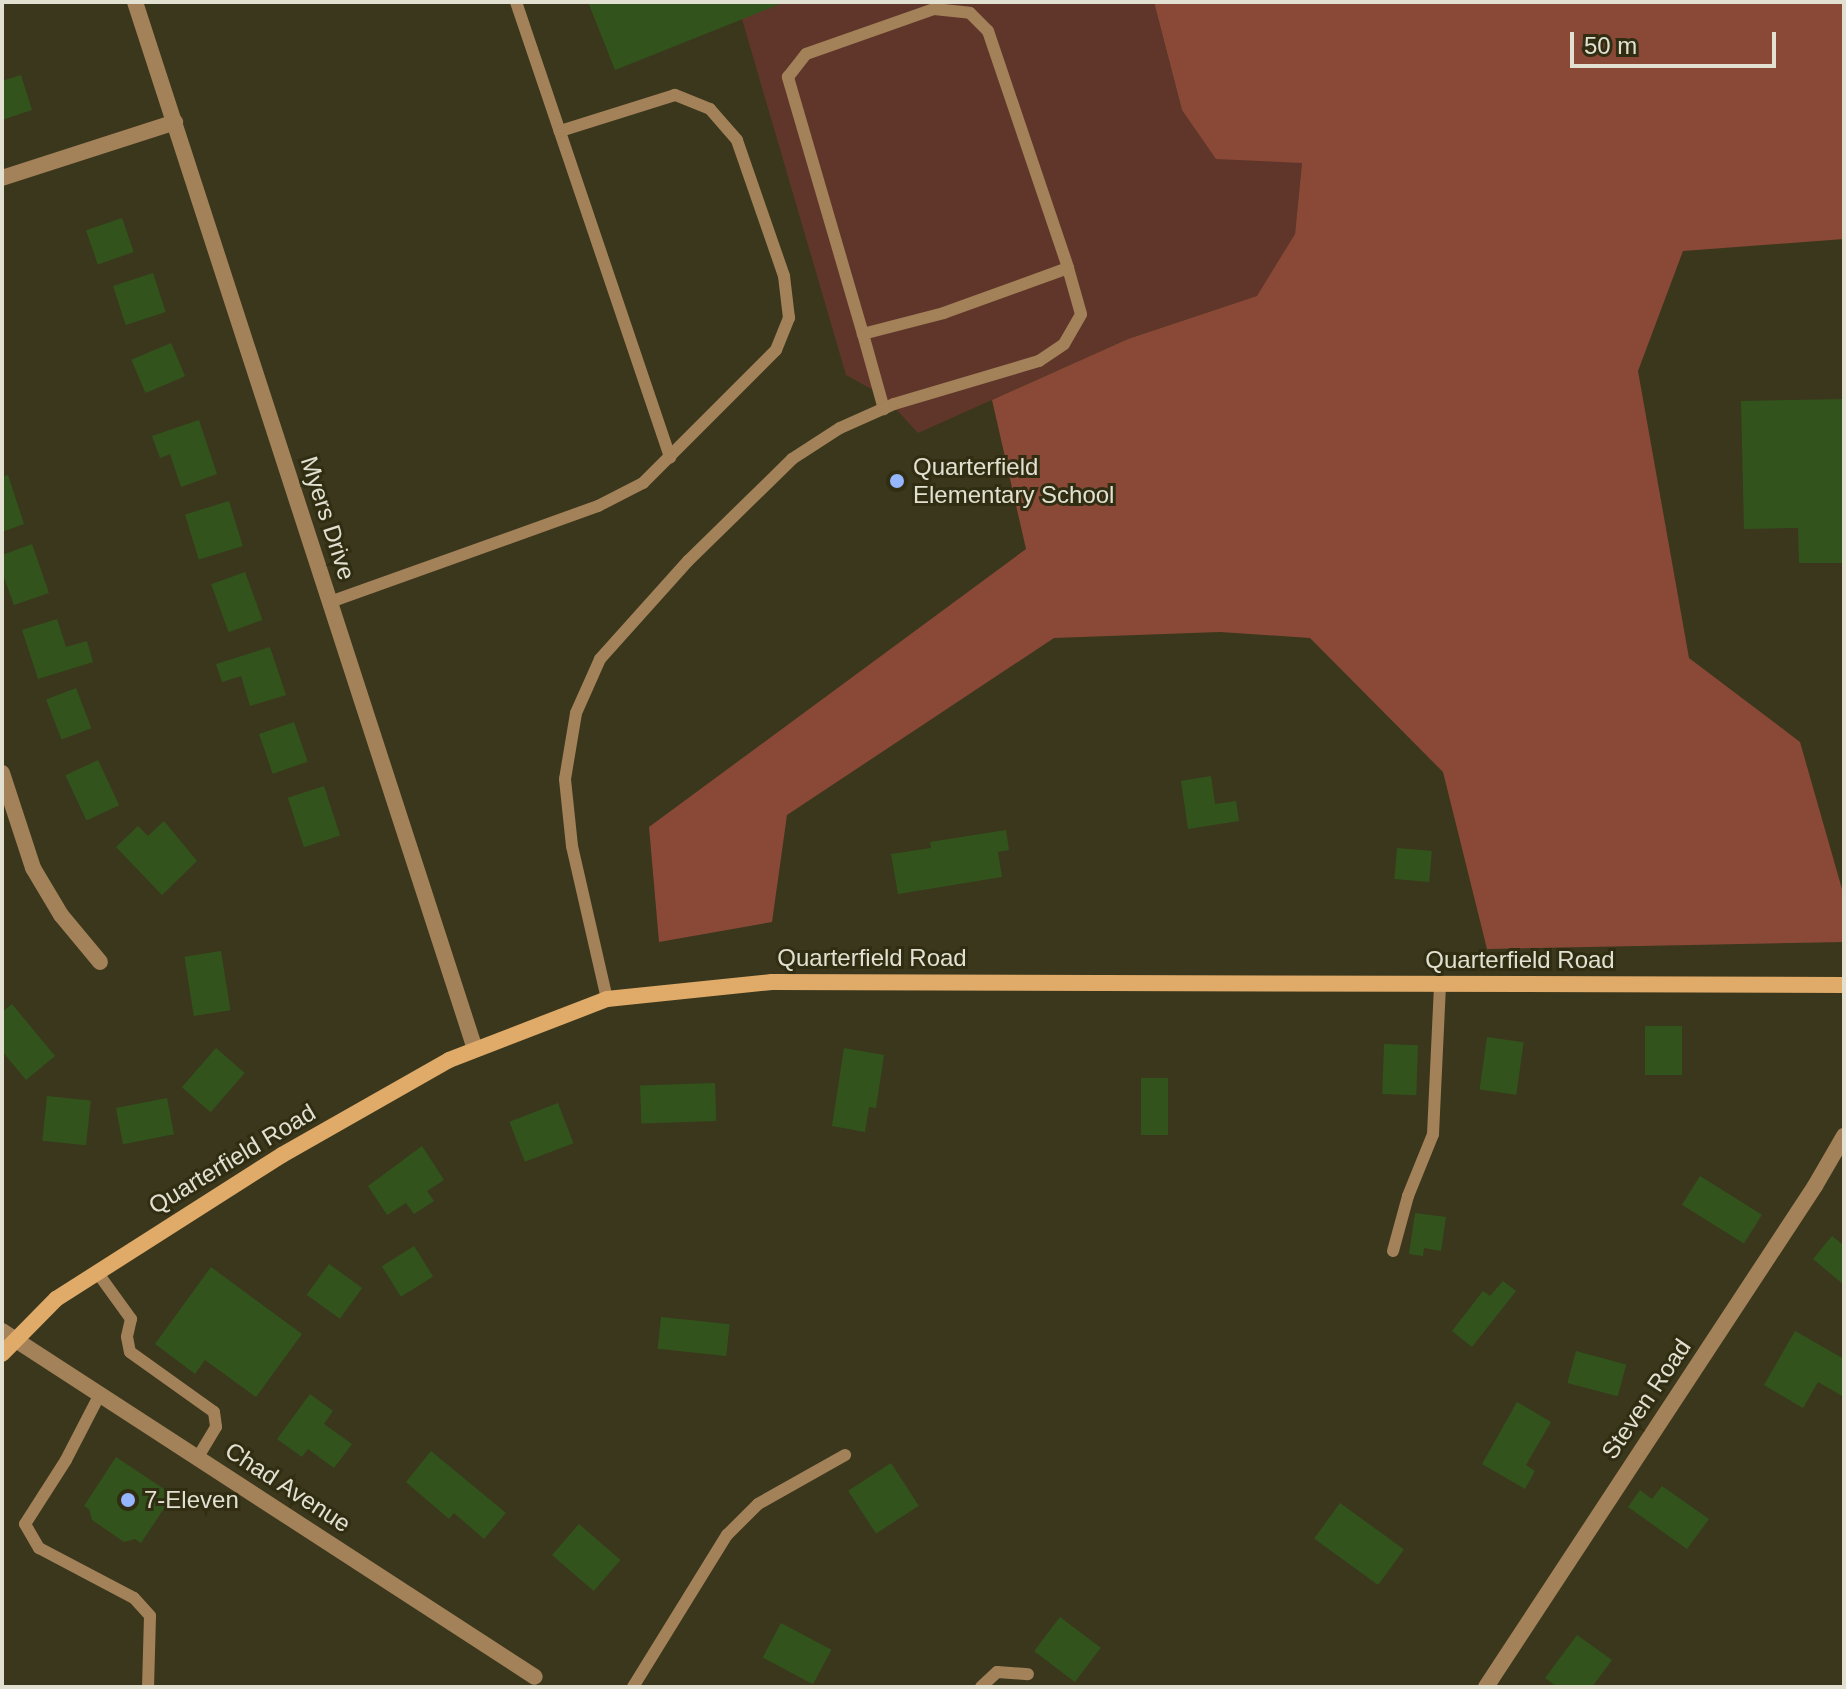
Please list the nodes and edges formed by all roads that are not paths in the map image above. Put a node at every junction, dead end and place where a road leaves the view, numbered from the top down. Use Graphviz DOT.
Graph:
graph roads {
  1 [pos="135,2"];
  2 [pos="516,2"];
  3 [pos="175,122"];
  4 [pos="560,131"];
  5 [pos="2,178"];
  6 [pos="1068,268"];
  7 [pos="863,334"];
  8 [pos="884,409"];
  9 [pos="670,458"];
  10 [pos="330,602"];
  11 [pos="2,773"];
  12 [pos="100,962"];
  13 [pos="1440,983"];
  14 [pos="1844,985"];
  15 [pos="607,999"];
  16 [pos="475,1049"];
  17 [pos="1844,1136"];
  18 [pos="1393,1251"];
  19 [pos="97,1272"];
  20 [pos="8,1334"];
  21 [pos="2,1354"];
  22 [pos="100,1394"];
  23 [pos="845,1455"];
  24 [pos="198,1457"];
  25 [pos="1028,1674"];
  26 [pos="535,1677"];
  27 [pos="148,1687"];
  28 [pos="633,1687"];
  29 [pos="981,1687"];
  30 [pos="1486,1687"];
  1 -- 3 [label="street, Myers Drive"];
  2 -- 4 [label="lane"];
  3 -- 5 [label="street"];
  3 -- 10 [label="street, Myers Drive"];
  4 -- 9 [label="lane"];
  4 -- 9 [label="lane"];
  6 -- 7 [label="lane"];
  6 -- 7 [label="lane"];
  6 -- 8 [label="lane"];
  7 -- 8 [label="lane"];
  8 -- 15 [label="lane"];
  9 -- 10 [label="lane"];
  10 -- 16 [label="street, Myers Drive"];
  11 -- 12 [label="street"];
  13 -- 14 [label="street, Quarterfield Road"];
  13 -- 15 [label="street, Quarterfield Road"];
  13 -- 18 [label="lane"];
  15 -- 16 [label="street, Quarterfield Road"];
  16 -- 19 [label="street, Quarterfield Road"];
  17 -- 30 [label="street, Steven Road"];
  19 -- 20 [label="street, Quarterfield Road"];
  19 -- 24 [label="lane"];
  20 -- 21 [label="street, Quarterfield Road"];
  20 -- 22 [label="street, Chad Avenue"];
  22 -- 24 [label="street, Chad Avenue"];
  22 -- 27 [label="lane"];
  23 -- 28 [label="lane"];
  24 -- 26 [label="street, Chad Avenue"];
  25 -- 29 [label="lane"];
}
